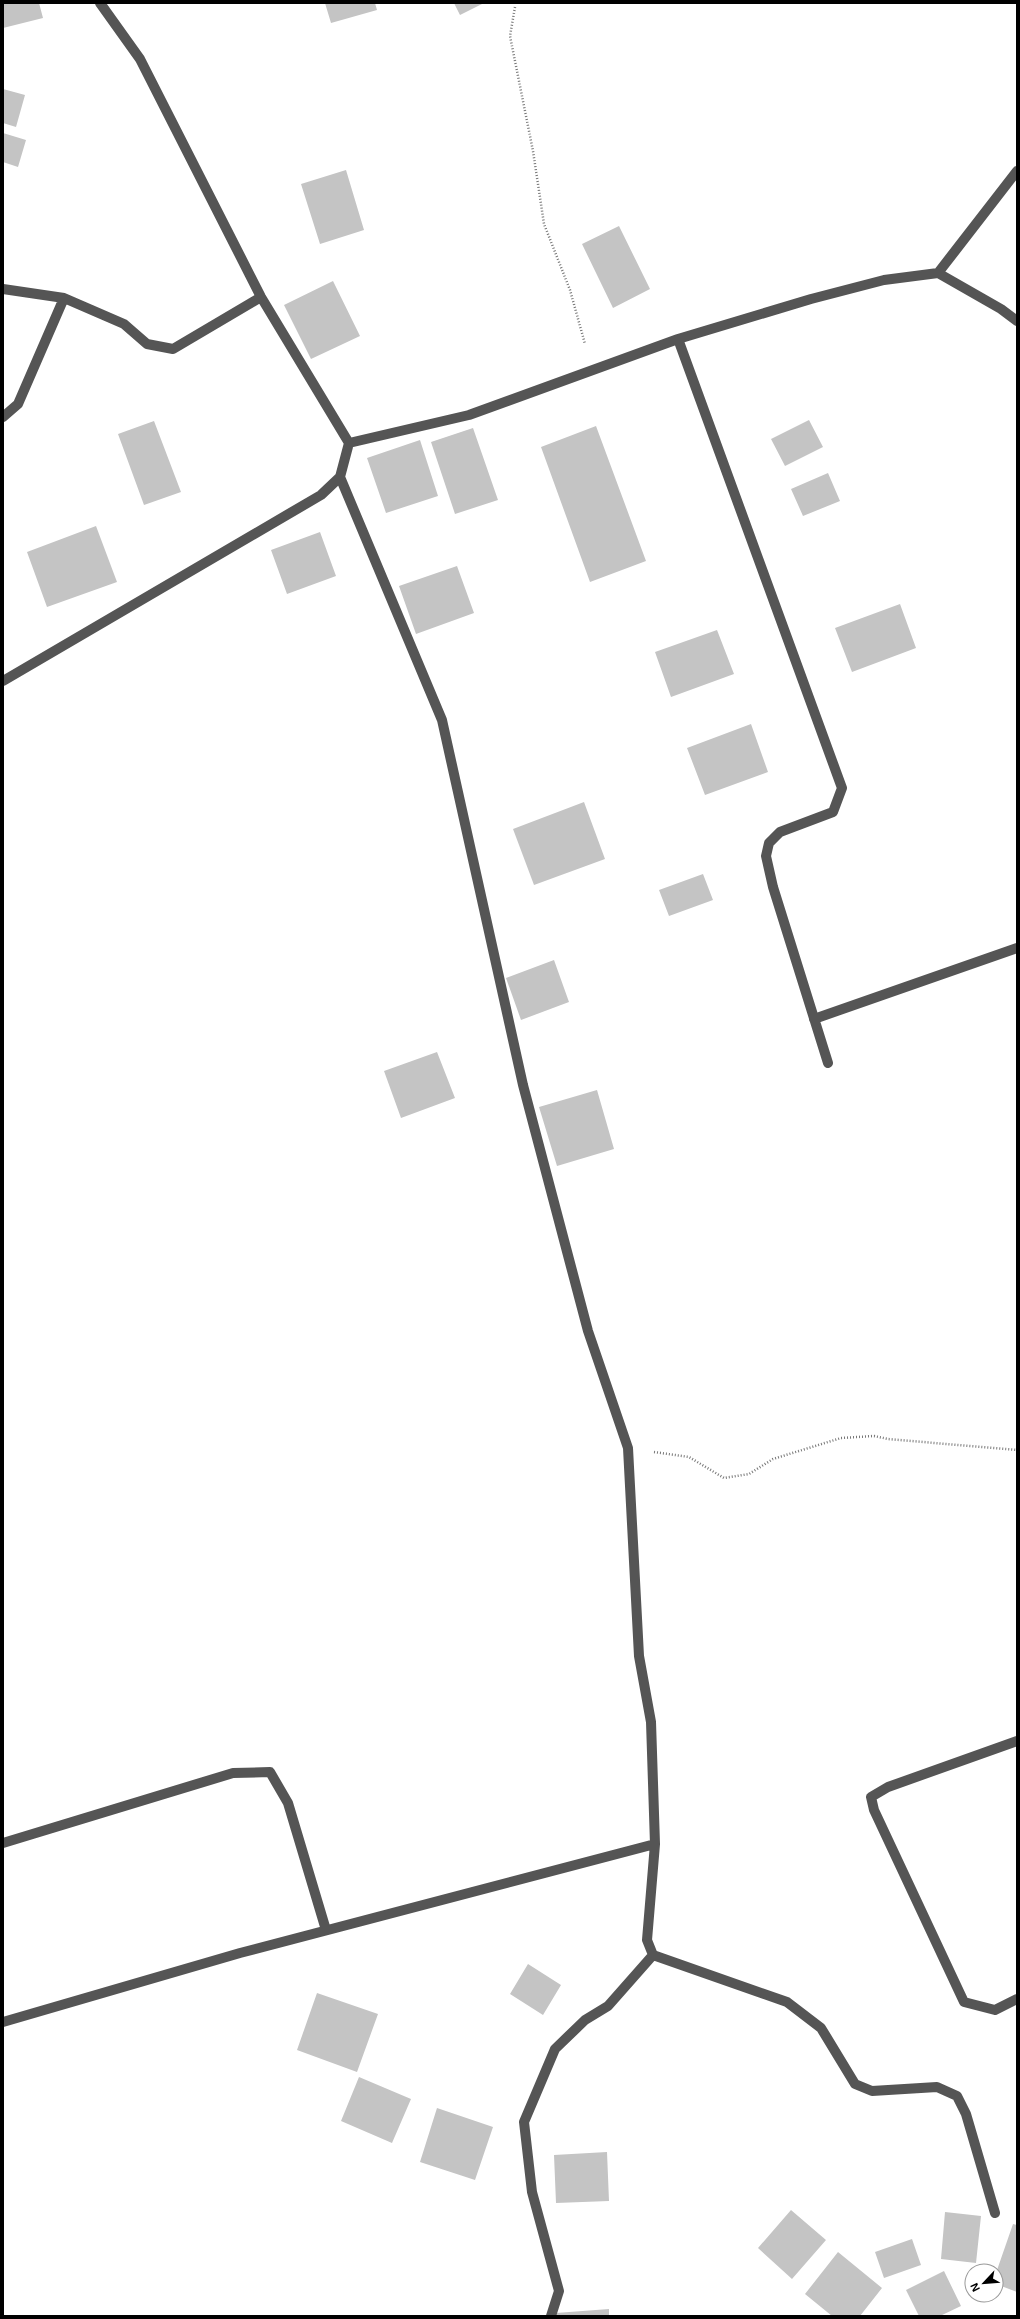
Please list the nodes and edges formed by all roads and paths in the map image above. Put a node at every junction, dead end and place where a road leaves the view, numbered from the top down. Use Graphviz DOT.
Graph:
graph roads {
  1 [pos="100,3"];
  2 [pos="515,7"];
  3 [pos="1017,171"];
  4 [pos="938,273"];
  5 [pos="3,289"];
  6 [pos="261,297"];
  7 [pos="64,298"];
  8 [pos="1017,321"];
  9 [pos="678,339"];
  10 [pos="592,370"];
  11 [pos="3,417"];
  12 [pos="349,443"];
  13 [pos="340,477"];
  14 [pos="3,681"];
  15 [pos="1017,948"];
  16 [pos="814,1019"];
  17 [pos="828,1063"];
  18 [pos="628,1448"];
  19 [pos="1017,1450"];
  20 [pos="1017,1741"];
  21 [pos="3,1843"];
  22 [pos="655,1844"];
  23 [pos="326,1930"];
  24 [pos="654,1956"];
  25 [pos="1017,1999"];
  26 [pos="3,2022"];
  27 [pos="995,2213"];
  28 [pos="551,2316"];
  1 -- 6 [label="street"];
  2 -- 10 [label="path"];
  3 -- 4 [label="street"];
  4 -- 8 [label="street"];
  4 -- 9 [label="street"];
  5 -- 7 [label="street"];
  6 -- 7 [label="street"];
  6 -- 12 [label="street"];
  7 -- 11 [label="street"];
  9 -- 10 [label="street"];
  9 -- 16 [label="street"];
  10 -- 12 [label="street"];
  12 -- 13 [label="street"];
  13 -- 14 [label="street"];
  13 -- 18 [label="street"];
  15 -- 16 [label="street"];
  16 -- 17 [label="street"];
  18 -- 19 [label="path"];
  18 -- 22 [label="street"];
  20 -- 25 [label="street"];
  21 -- 23 [label="street"];
  22 -- 23 [label="street"];
  22 -- 24 [label="street"];
  23 -- 26 [label="street"];
  24 -- 27 [label="street"];
  24 -- 28 [label="street"];
}
